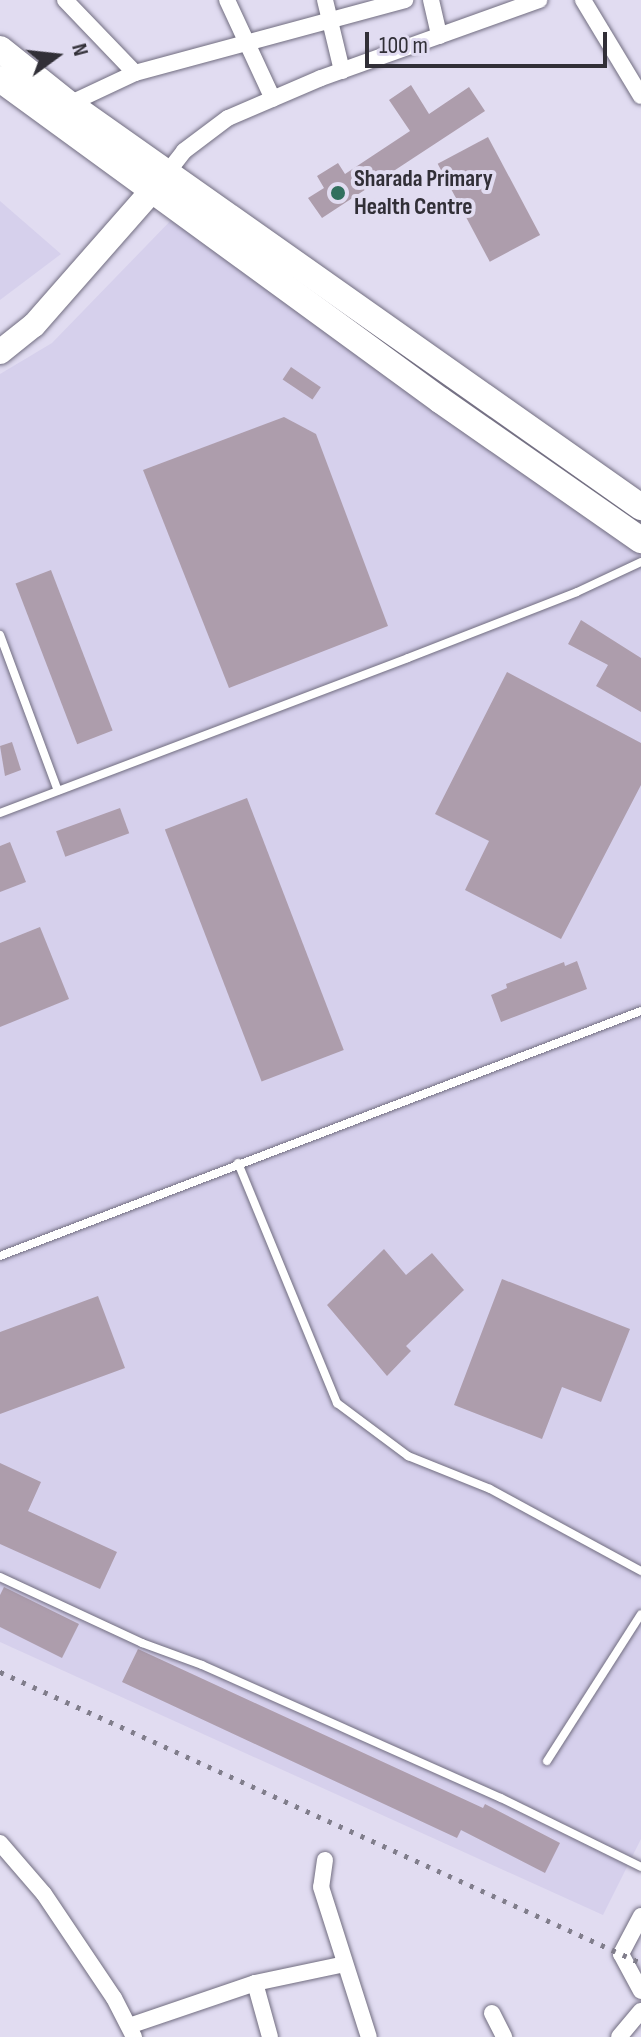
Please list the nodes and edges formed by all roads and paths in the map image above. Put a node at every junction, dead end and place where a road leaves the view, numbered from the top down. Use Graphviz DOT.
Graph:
graph roads {
  1 [pos="65,0"];
  2 [pos="227,0"];
  3 [pos="325,0"];
  4 [pos="405,0"];
  5 [pos="431,0"];
  6 [pos="539,0"];
  7 [pos="583,0"];
  8 [pos="330,21"];
  9 [pos="439,36"];
  10 [pos="245,43"];
  11 [pos="0,49"];
  12 [pos="342,71"];
  13 [pos="135,73"];
  14 [pos="0,79"];
  15 [pos="641,96"];
  16 [pos="273,99"];
  17 [pos="69,104"];
  18 [pos="161,182"];
  19 [pos="0,352"];
  20 [pos="641,507"];
  21 [pos="641,540"];
  22 [pos="641,562"];
  23 [pos="0,635"];
  24 [pos="58,791"];
  25 [pos="0,813"];
  26 [pos="641,1011"];
  27 [pos="238,1163"];
  28 [pos="0,1256"];
  29 [pos="641,1571"];
  30 [pos="0,1577"];
  31 [pos="641,1614"];
  32 [pos="547,1761"];
  33 [pos="0,1843"];
  34 [pos="325,1860"];
  35 [pos="641,1867"];
  36 [pos="641,1916"];
  37 [pos="345,1964"];
  38 [pos="255,1983"];
  39 [pos="641,1991"];
  40 [pos="641,2011"];
  41 [pos="492,2013"];
  42 [pos="132,2032"];
  43 [pos="270,2037"];
  44 [pos="369,2037"];
  45 [pos="504,2037"];
  46 [pos="619,2037"];
  1 -- 13 [label="street"];
  2 -- 10 [label="street"];
  3 -- 8 [label="street"];
  4 -- 8 [label="street"];
  5 -- 9 [label="street"];
  6 -- 9 [label="street"];
  7 -- 15 [label="street"];
  8 -- 10 [label="street"];
  8 -- 12 [label="street"];
  9 -- 12 [label="street"];
  10 -- 13 [label="street"];
  10 -- 16 [label="street"];
  11 -- 17 [label="main road"];
  12 -- 16 [label="street"];
  13 -- 17 [label="street"];
  14 -- 18 [label="main road"];
  16 -- 18 [label="street"];
  17 -- 18 [label="main road"];
  18 -- 19 [label="main road"];
  18 -- 20 [label="main road"];
  18 -- 21 [label="main road"];
  22 -- 24 [label="lane"];
  23 -- 24 [label="lane"];
  24 -- 25 [label="lane"];
  26 -- 27 [label="lane"];
  27 -- 28 [label="lane"];
  27 -- 29 [label="lane"];
  30 -- 35 [label="lane"];
  31 -- 32 [label="lane"];
  33 -- 42 [label="street"];
  34 -- 37 [label="street"];
  36 -- 39 [label="street"];
  37 -- 38 [label="street"];
  37 -- 44 [label="street"];
  38 -- 42 [label="street"];
  38 -- 43 [label="street"];
  40 -- 46 [label="street"];
  41 -- 45 [label="street"];
}
